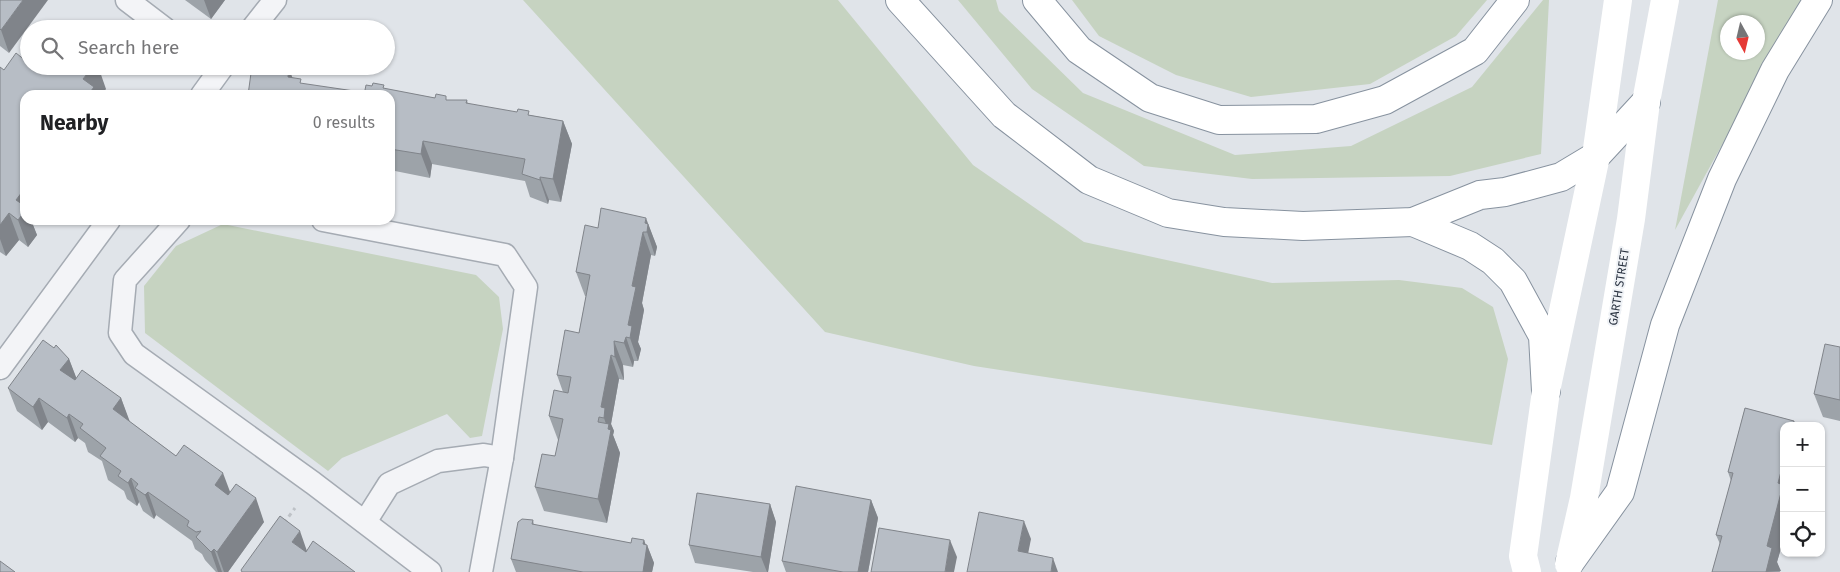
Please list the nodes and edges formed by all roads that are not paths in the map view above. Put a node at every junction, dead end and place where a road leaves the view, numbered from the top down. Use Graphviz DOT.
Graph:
graph roads {
  1 [pos="127,0"];
  2 [pos="274,0"];
  3 [pos="900,0"];
  4 [pos="1037,0"];
  5 [pos="1515,0"];
  6 [pos="1618,0"];
  7 [pos="1665,0"];
  8 [pos="1818,0"];
  9 [pos="153,20"];
  10 [pos="259,20"];
  11 [pos="215,75"];
  12 [pos="205,90"];
  13 [pos="1646,102"];
  14 [pos="1596,156"];
  15 [pos="1413,222"];
  16 [pos="105,225"];
  17 [pos="174,225"];
  18 [pos="349,225"];
  19 [pos="0,368"];
  20 [pos="1546,391"];
  21 [pos="502,458"];
  22 [pos="365,522"];
  23 [pos="1568,567"];
  24 [pos="430,572"];
  25 [pos="481,572"];
  26 [pos="1527,572"];
  1 -- 9 [label="lane"];
  2 -- 10 [label="lane"];
  3 -- 15 [label="main road"];
  4 -- 5 [label="main road"];
  6 -- 14 [label="main road"];
  7 -- 13 [label="main road, GARTH STREET"];
  8 -- 23 [label="main road"];
  11 -- 12 [label="lane"];
  13 -- 14 [label="main road"];
  13 -- 23 [label="main road, GARTH STREET"];
  14 -- 15 [label="main road"];
  14 -- 20 [label="main road"];
  15 -- 20 [label="main road"];
  16 -- 19 [label="lane"];
  17 -- 22 [label="lane"];
  18 -- 21 [label="lane"];
  20 -- 26 [label="main road"];
  21 -- 22 [label="lane"];
  21 -- 25 [label="lane"];
  22 -- 24 [label="lane"];
}
